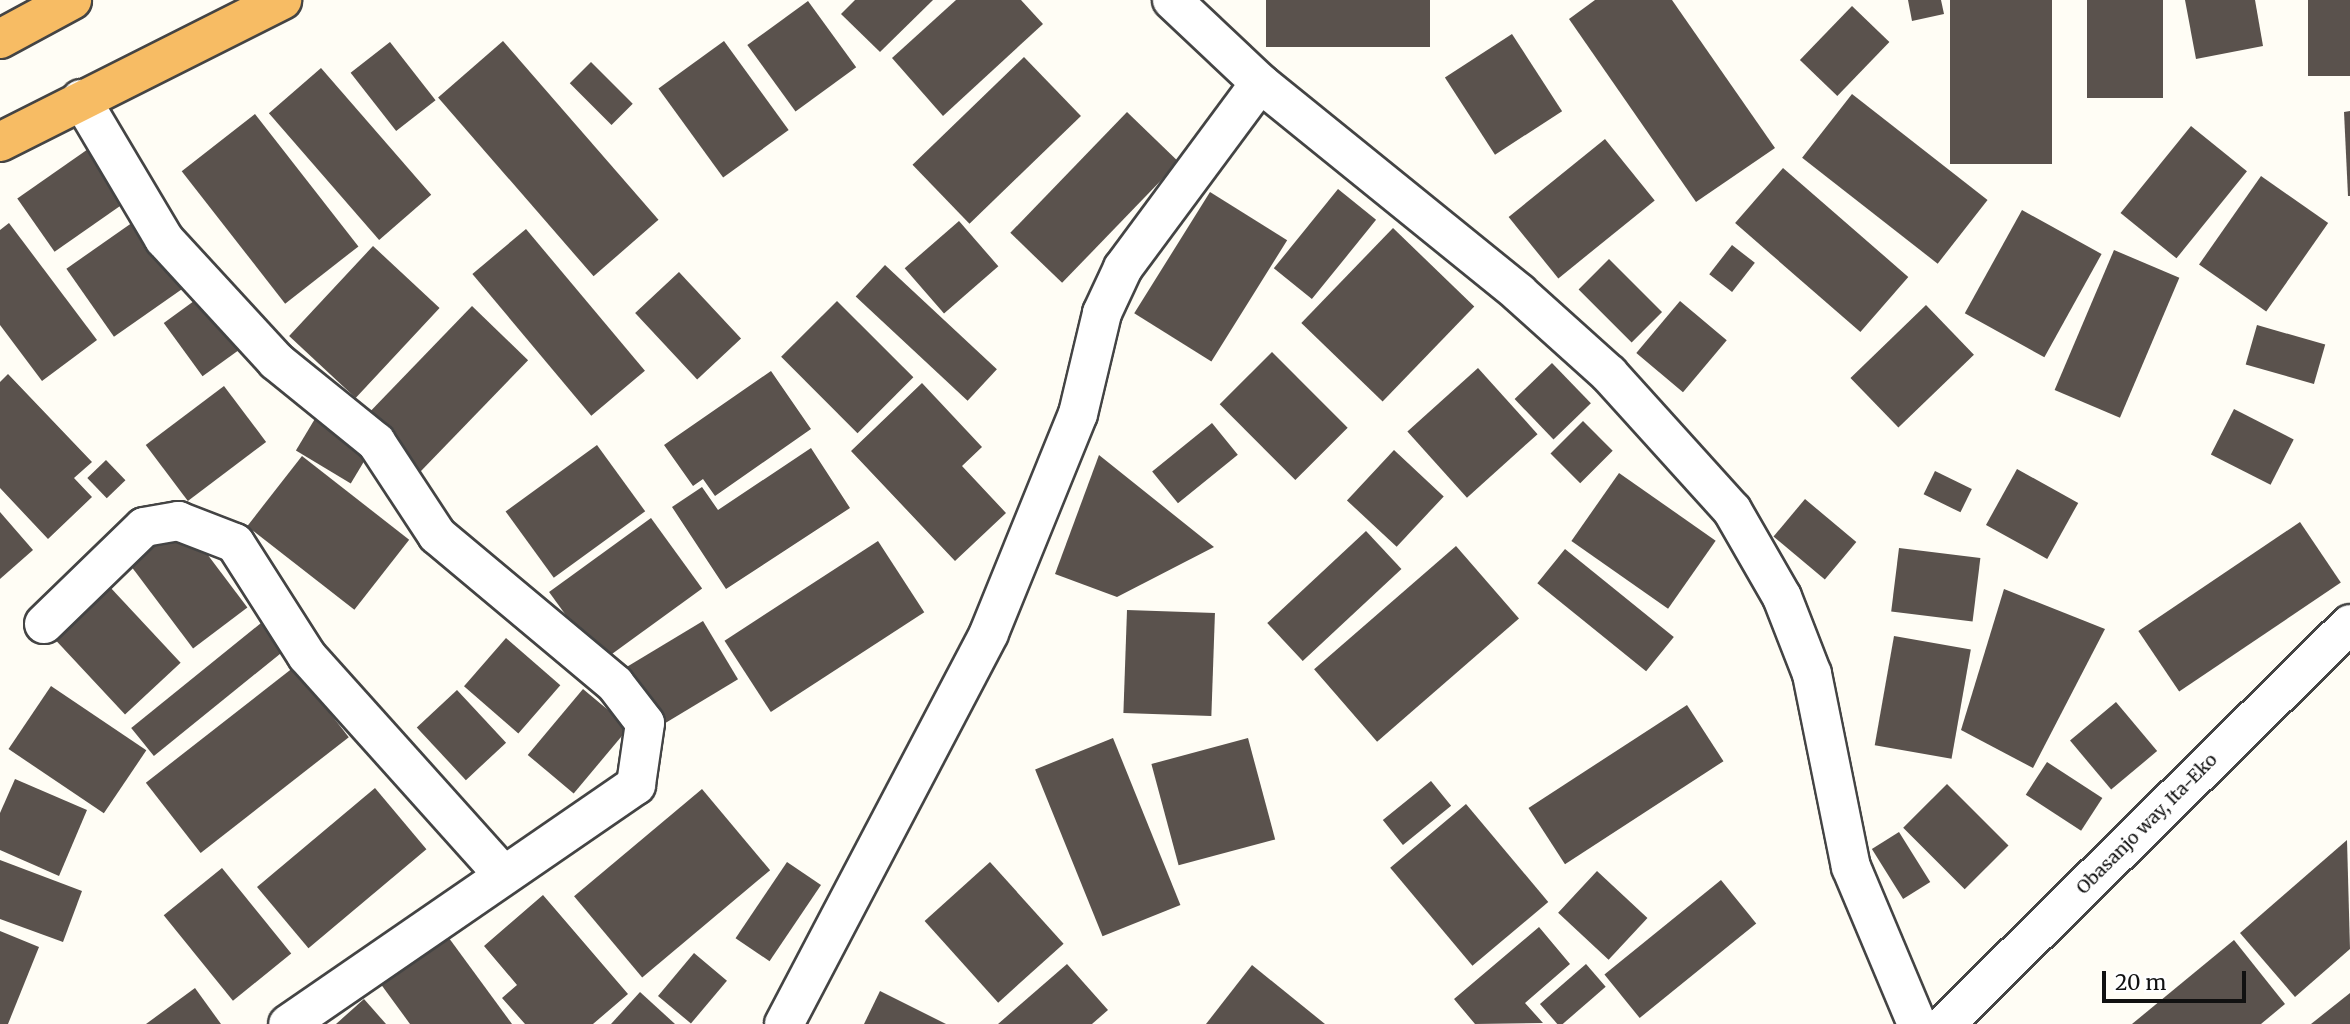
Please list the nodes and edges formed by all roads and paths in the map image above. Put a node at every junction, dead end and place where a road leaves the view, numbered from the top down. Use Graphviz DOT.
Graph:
graph roads {
  1 [pos="72,0"];
  2 [pos="282,0"];
  3 [pos="1172,0"];
  4 [pos="0,39"];
  5 [pos="1260,83"];
  6 [pos="81,99"];
  7 [pos="0,142"];
  8 [pos="44,624"];
  9 [pos="2350,624"];
  10 [pos="502,873"];
  11 [pos="288,1024"];
  12 [pos="784,1024"];
  13 [pos="1917,1024"];
  14 [pos="1945,1024"];
  1 -- 4 [label="highway"];
  2 -- 6 [label="highway"];
  3 -- 5 [label="street"];
  5 -- 12 [label="street"];
  5 -- 13 [label="street"];
  6 -- 7 [label="highway"];
  6 -- 10 [label="street"];
  8 -- 10 [label="street"];
  9 -- 14 [label="street, Obasanjo way, Ita-Eko"];
  10 -- 11 [label="street"];
}
